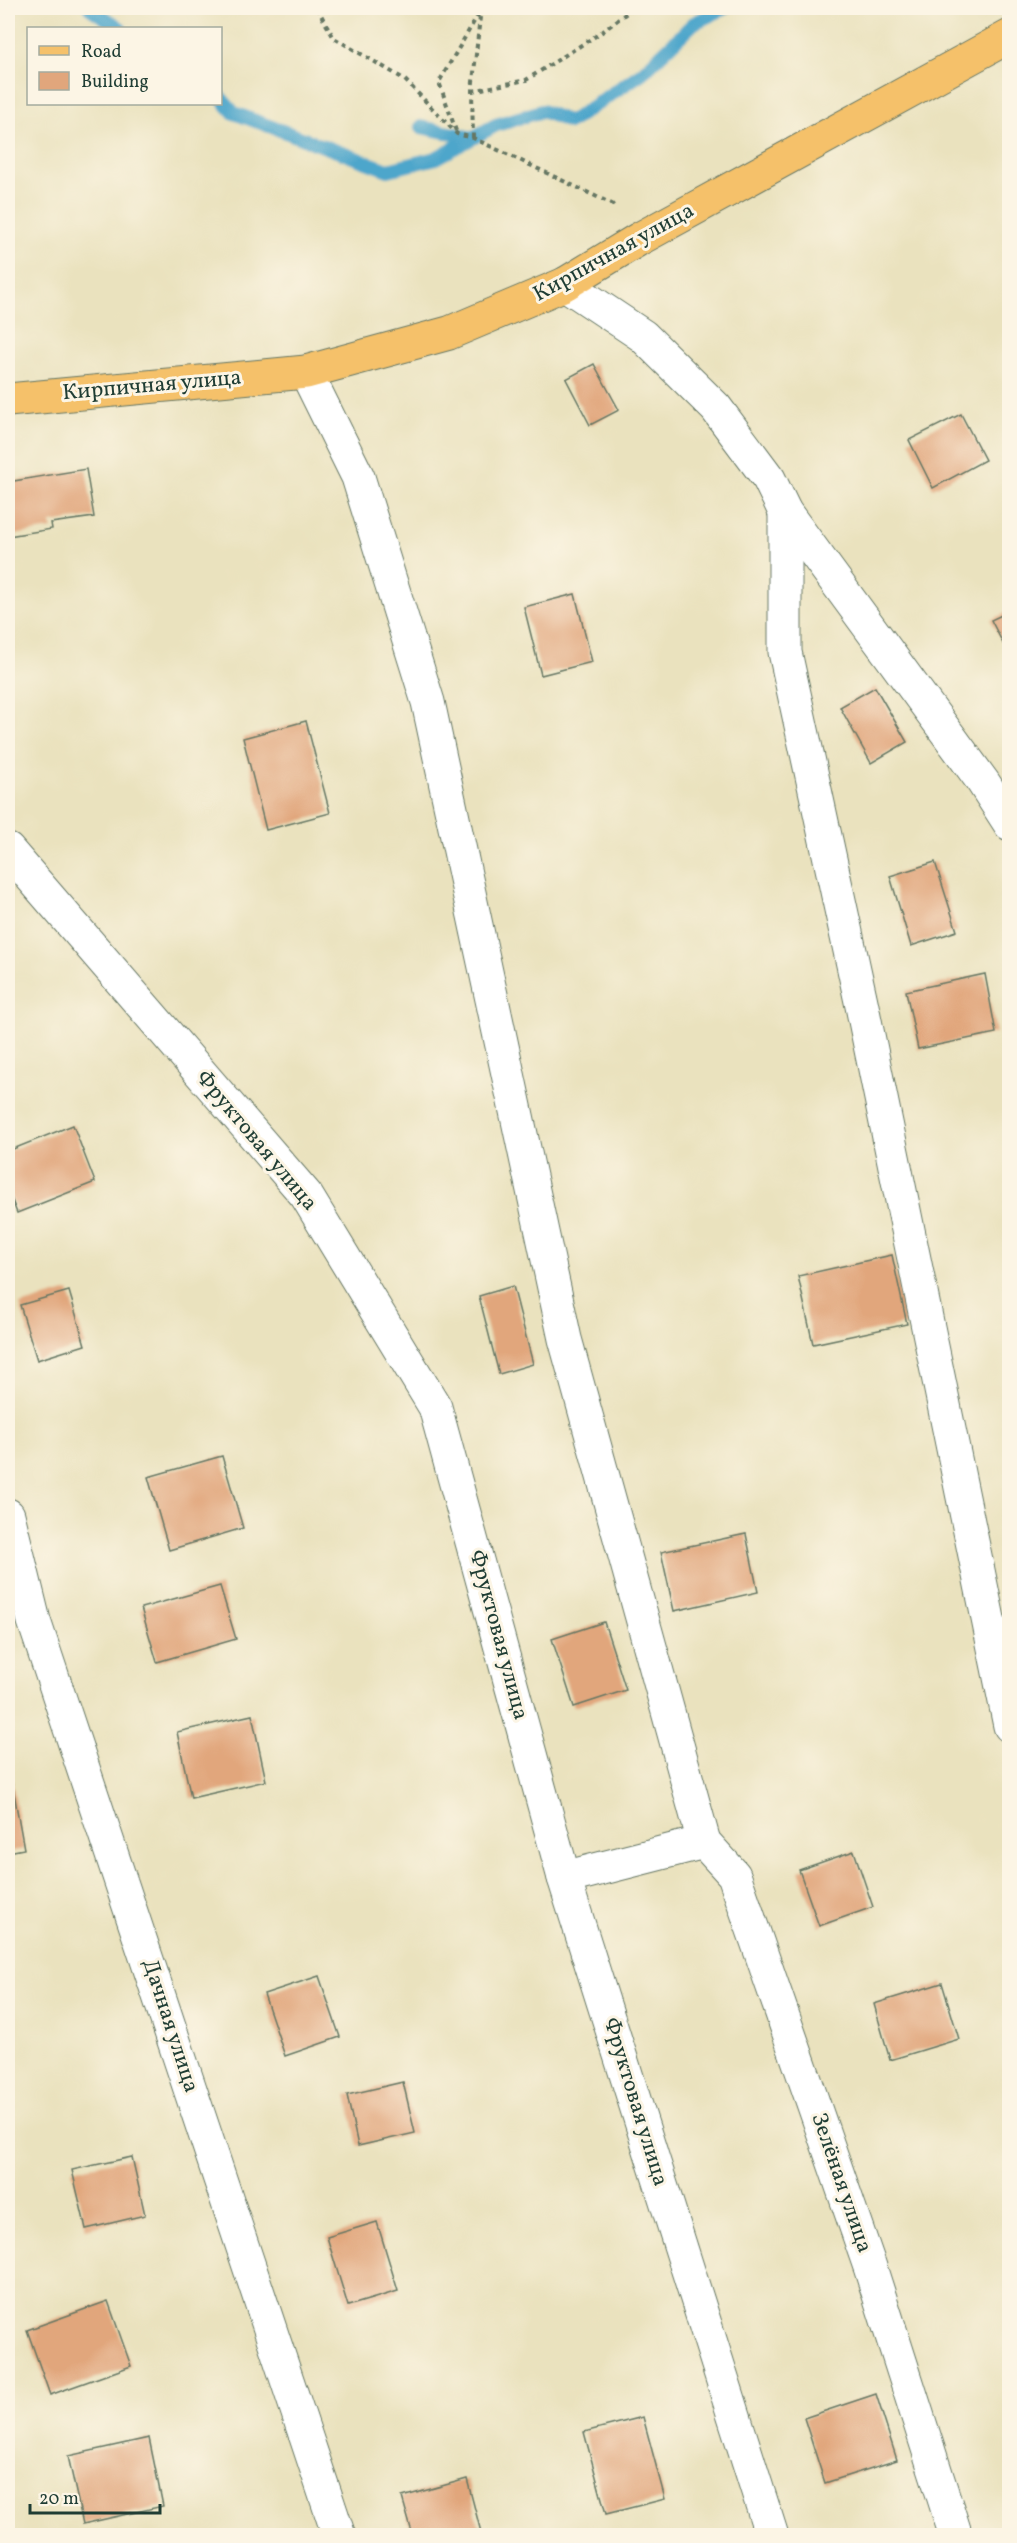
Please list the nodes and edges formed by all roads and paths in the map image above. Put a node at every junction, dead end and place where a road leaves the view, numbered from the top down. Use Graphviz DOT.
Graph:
graph roads {
  1 [pos="316,8"];
  2 [pos="482,8"];
  3 [pos="633,8"];
  4 [pos="481,13"];
  5 [pos="1010,36"];
  6 [pos="472,91"];
  7 [pos="457,134"];
  8 [pos="473,138"];
  9 [pos="639,239"];
  10 [pos="565,284"];
  11 [pos="306,372"];
  12 [pos="8,400"];
  13 [pos="785,512"];
  14 [pos="996,776"];
  15 [pos="1010,824"];
  16 [pos="8,850"];
  17 [pos="8,1515"];
  18 [pos="17,1592"];
  19 [pos="1010,1726"];
  20 [pos="704,1842"];
  21 [pos="564,1878"];
  22 [pos="339,2535"];
  23 [pos="772,2535"];
  24 [pos="956,2535"];
  1 -- 7 [label="path"];
  2 -- 4 [label="path"];
  3 -- 6 [label="path"];
  4 -- 6 [label="path"];
  4 -- 7 [label="path"];
  5 -- 9 [label="main road, Кирпичная улица"];
  6 -- 8 [label="path"];
  7 -- 8 [label="path"];
  8 -- 9 [label="path"];
  9 -- 10 [label="main road, Кирпичная улица"];
  10 -- 11 [label="main road, Кирпичная улица"];
  10 -- 13 [label="street"];
  11 -- 12 [label="main road, Кирпичная улица"];
  11 -- 20 [label="street"];
  13 -- 14 [label="street"];
  13 -- 19 [label="street"];
  14 -- 15 [label="street"];
  16 -- 21 [label="street, Фруктовая улица"];
  17 -- 18 [label="street, Дачная улица"];
  18 -- 22 [label="street, Дачная улица"];
  20 -- 21 [label="street"];
  20 -- 24 [label="street, Зелёная улица"];
  21 -- 23 [label="street, Фруктовая улица"];
}
